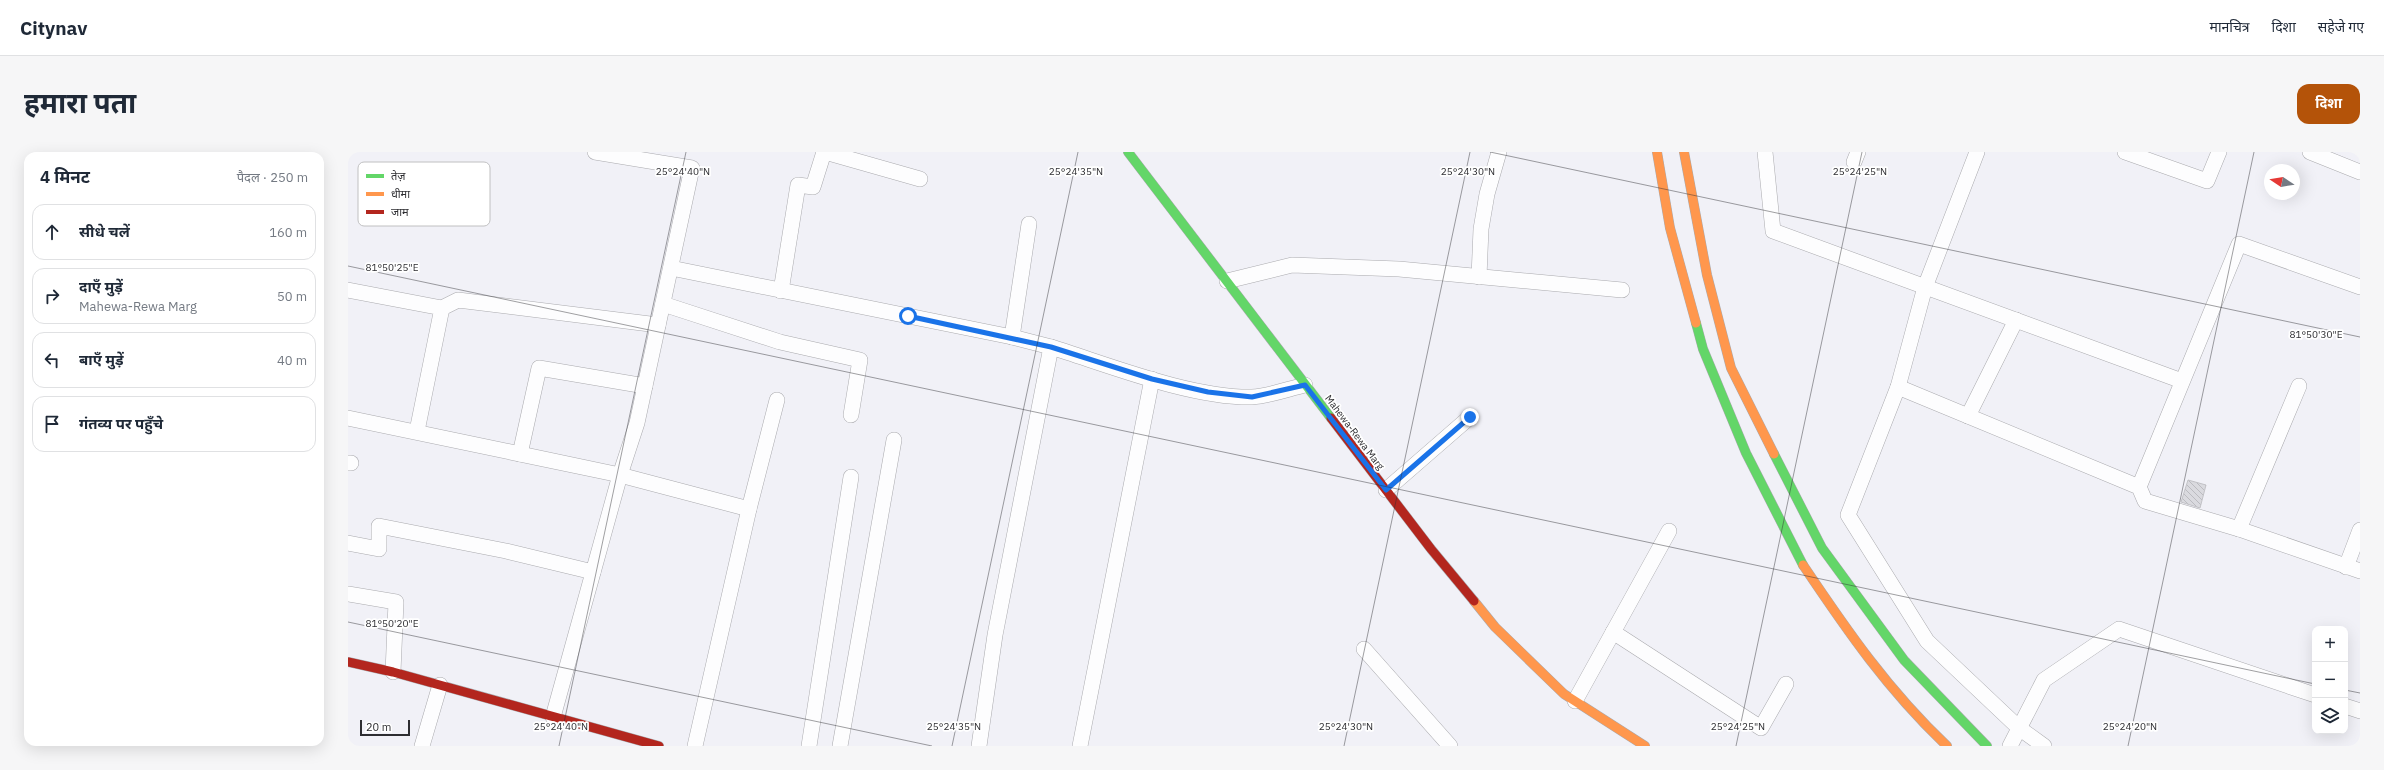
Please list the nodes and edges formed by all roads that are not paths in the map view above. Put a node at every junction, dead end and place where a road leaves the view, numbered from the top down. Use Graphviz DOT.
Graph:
graph roads {
  1 [pos="595,152"];
  2 [pos="824,152"];
  3 [pos="1128,152"];
  4 [pos="1499,152"];
  5 [pos="1657,152"];
  6 [pos="1684,152"];
  7 [pos="1765,152"];
  8 [pos="1977,152"];
  9 [pos="2126,152"];
  10 [pos="2219,152"];
  11 [pos="2310,152"];
  12 [pos="2360,172"];
  13 [pos="920,179"];
  14 [pos="1029,224"];
  15 [pos="671,268"];
  16 [pos="1479,277"];
  17 [pos="1227,281"];
  18 [pos="1925,287"];
  19 [pos="2360,287"];
  20 [pos="348,290"];
  21 [pos="1622,290"];
  22 [pos="781,291"];
  23 [pos="663,304"];
  24 [pos="442,308"];
  25 [pos="2016,320"];
  26 [pos="658,325"];
  27 [pos="1012,337"];
  28 [pos="1051,347"];
  29 [pos="1152,379"];
  30 [pos="2182,381"];
  31 [pos="1305,385"];
  32 [pos="645,386"];
  33 [pos="2299,386"];
  34 [pos="1898,387"];
  35 [pos="777,400"];
  36 [pos="851,415"];
  37 [pos="1968,416"];
  38 [pos="1470,417"];
  39 [pos="348,418"];
  40 [pos="417,431"];
  41 [pos="894,440"];
  42 [pos="520,454"];
  43 [pos="620,475"];
  44 [pos="851,477"];
  45 [pos="2139,487"];
  46 [pos="1386,490"];
  47 [pos="749,509"];
  48 [pos="2239,529"];
  49 [pos="2360,530"];
  50 [pos="1669,531"];
  51 [pos="348,543"];
  52 [pos="2353,569"];
  53 [pos="593,572"];
  54 [pos="348,594"];
  55 [pos="1613,632"];
  56 [pos="1364,649"];
  57 [pos="348,662"];
  58 [pos="393,672"];
  59 [pos="1786,684"];
  60 [pos="440,685"];
  61 [pos="2312,694"];
  62 [pos="1575,701"];
  63 [pos="2348,707"];
  64 [pos="2360,711"];
  65 [pos="553,717"];
  66 [pos="2019,728"];
  67 [pos="422,746"];
  68 [pos="658,746"];
  69 [pos="695,746"];
  70 [pos="809,746"];
  71 [pos="840,746"];
  72 [pos="979,746"];
  73 [pos="1080,746"];
  74 [pos="1450,746"];
  75 [pos="1645,746"];
  76 [pos="1947,746"];
  77 [pos="1987,746"];
  78 [pos="2010,746"];
  79 [pos="2044,746"];
  1 -- 15 [label="street"];
  2 -- 13 [label="street"];
  2 -- 22 [label="street"];
  3 -- 17 [label="main road, Mahewa-Rewa Marg"];
  4 -- 16 [label="street"];
  5 -- 76 [label="main road"];
  6 -- 77 [label="main road"];
  7 -- 18 [label="street"];
  8 -- 18 [label="street"];
  9 -- 10 [label="street"];
  11 -- 12 [label="street"];
  14 -- 27 [label="street"];
  15 -- 22 [label="street"];
  15 -- 23 [label="street"];
  16 -- 17 [label="street"];
  16 -- 21 [label="street"];
  17 -- 31 [label="main road, Mahewa-Rewa Marg"];
  18 -- 25 [label="street"];
  18 -- 34 [label="street"];
  19 -- 30 [label="street"];
  20 -- 24 [label="street"];
  22 -- 27 [label="street"];
  23 -- 26 [label="street"];
  23 -- 36 [label="street"];
  24 -- 26 [label="street"];
  24 -- 40 [label="street"];
  25 -- 30 [label="street"];
  25 -- 37 [label="street"];
  26 -- 32 [label="street"];
  27 -- 28 [label="street"];
  28 -- 29 [label="street"];
  28 -- 72 [label="street"];
  29 -- 31 [label="street"];
  29 -- 73 [label="street"];
  30 -- 45 [label="street"];
  31 -- 46 [label="main road, Mahewa-Rewa Marg"];
  32 -- 42 [label="street"];
  32 -- 43 [label="street"];
  33 -- 48 [label="street"];
  34 -- 37 [label="street"];
  34 -- 66 [label="street"];
  35 -- 47 [label="street"];
  37 -- 45 [label="street"];
  38 -- 46 [label="street"];
  39 -- 40 [label="street"];
  40 -- 42 [label="street"];
  41 -- 71 [label="street"];
  42 -- 43 [label="street"];
  43 -- 47 [label="street"];
  43 -- 53 [label="street"];
  44 -- 70 [label="street"];
  45 -- 48 [label="street"];
  46 -- 62 [label="main road, Mahewa-Rewa Marg"];
  47 -- 69 [label="street"];
  48 -- 52 [label="street"];
  49 -- 52 [label="street"];
  50 -- 55 [label="street"];
  51 -- 53 [label="street"];
  53 -- 65 [label="street"];
  54 -- 58 [label="street"];
  55 -- 59 [label="street"];
  55 -- 62 [label="street"];
  56 -- 74 [label="street"];
  57 -- 58 [label="main road"];
  58 -- 60 [label="main road"];
  60 -- 65 [label="main road"];
  60 -- 67 [label="street"];
  61 -- 66 [label="street"];
  62 -- 75 [label="main road, Mahewa-Rewa Marg"];
  63 -- 64 [label="street"];
  65 -- 68 [label="main road"];
  66 -- 78 [label="street"];
  66 -- 79 [label="street"];
}
